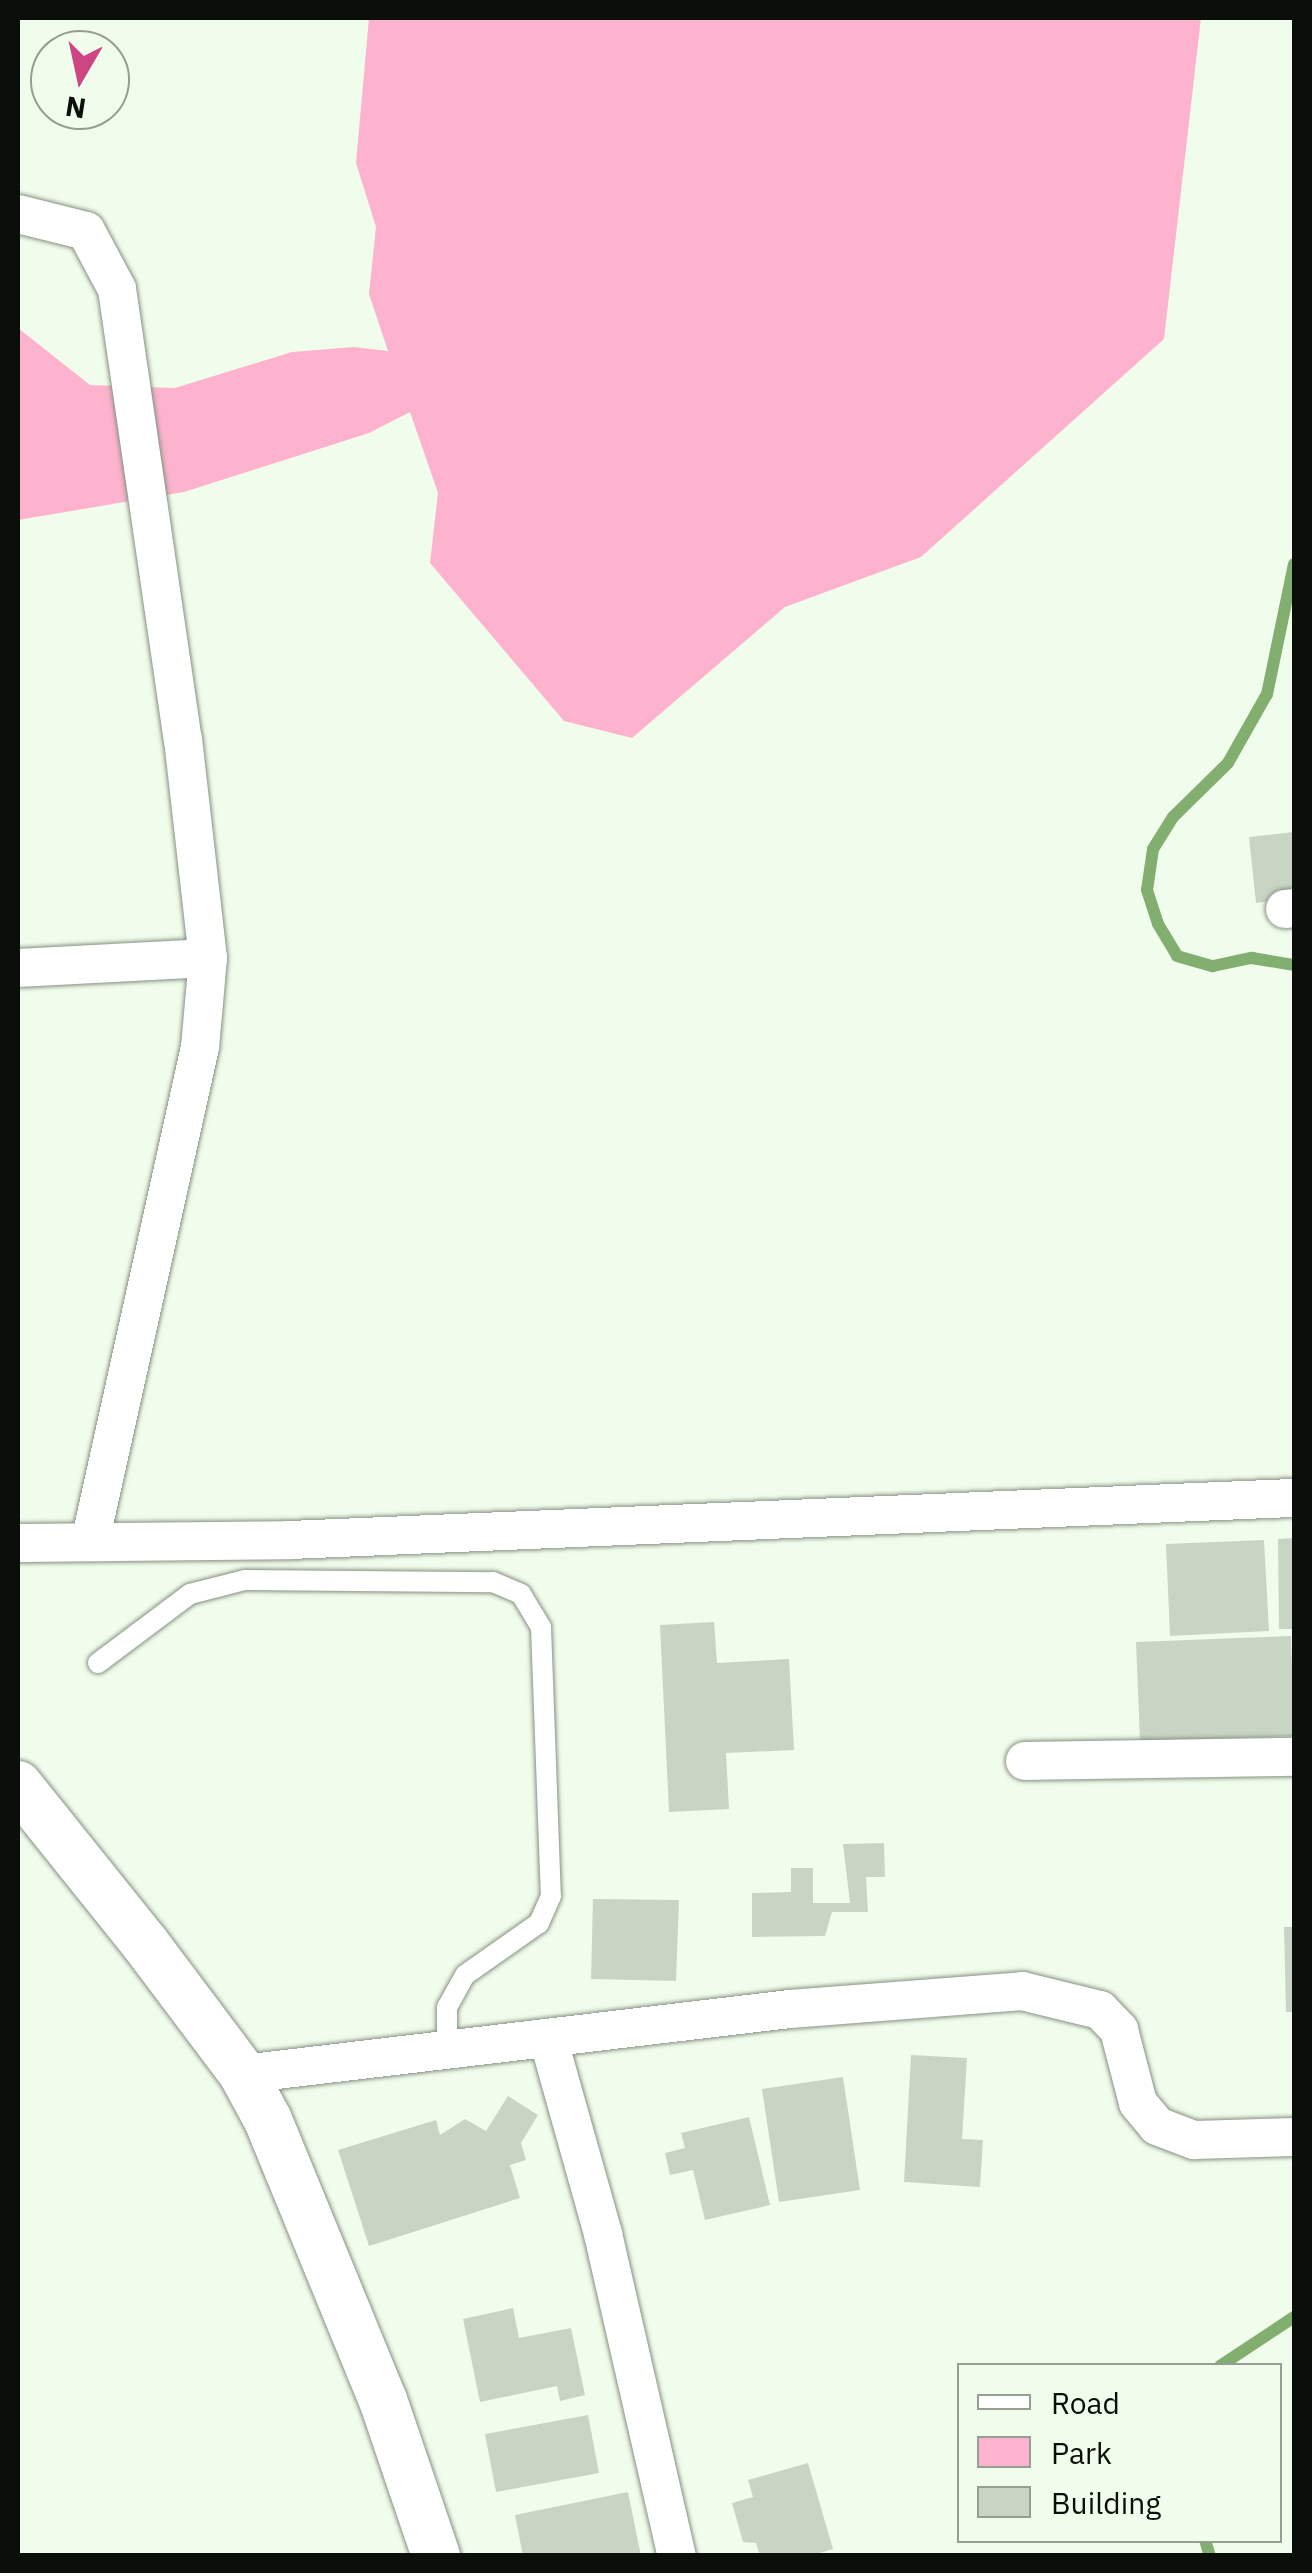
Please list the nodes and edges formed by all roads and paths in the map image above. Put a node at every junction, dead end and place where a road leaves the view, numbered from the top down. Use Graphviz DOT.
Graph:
graph roads {
  1 [pos="18,214"];
  2 [pos="208,958"];
  3 [pos="18,968"];
  4 [pos="1294,1498"];
  5 [pos="90,1542"];
  6 [pos="18,1543"];
  7 [pos="98,1663"];
  8 [pos="1294,1757"];
  9 [pos="1025,1762"];
  10 [pos="18,1785"];
  11 [pos="548,2038"];
  12 [pos="447,2050"];
  13 [pos="242,2074"];
  14 [pos="1294,2137"];
  15 [pos="436,2556"];
  16 [pos="676,2556"];
  1 -- 2 [label="street"];
  2 -- 3 [label="street"];
  2 -- 5 [label="street"];
  4 -- 5 [label="street"];
  5 -- 6 [label="street"];
  7 -- 12 [label="lane"];
  8 -- 9 [label="street"];
  10 -- 13 [label="street"];
  11 -- 12 [label="street"];
  11 -- 14 [label="street"];
  11 -- 16 [label="street"];
  12 -- 13 [label="street"];
  13 -- 15 [label="street"];
}
